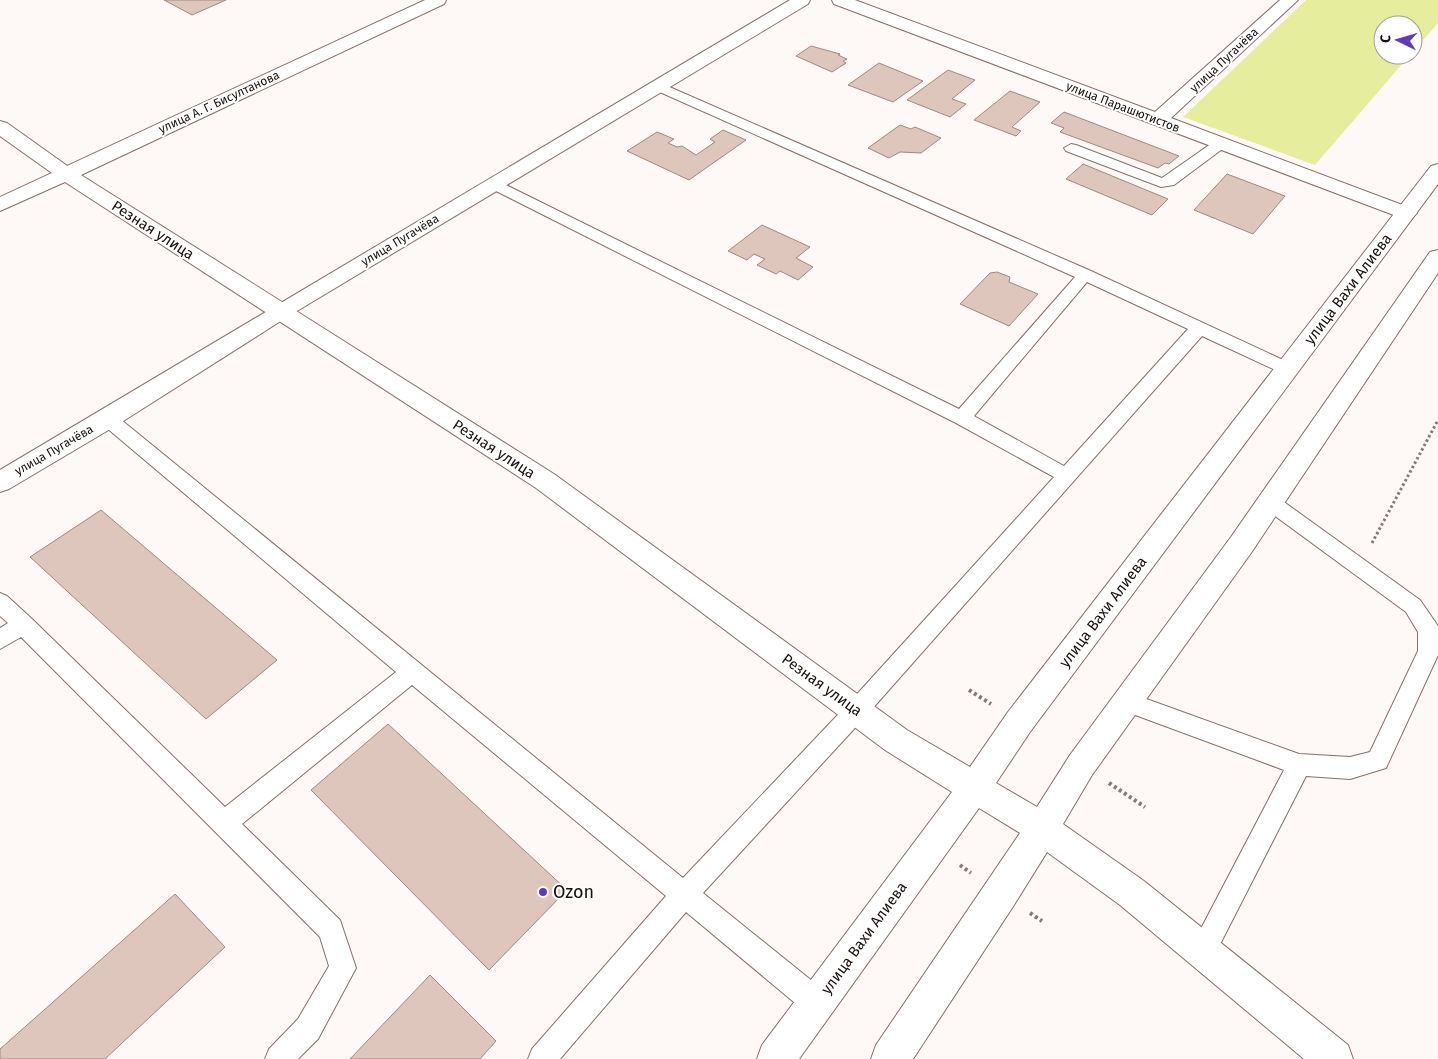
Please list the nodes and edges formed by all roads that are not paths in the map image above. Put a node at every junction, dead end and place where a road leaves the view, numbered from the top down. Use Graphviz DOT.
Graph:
graph roads {
  1 [pos="438,0"];
  2 [pos="802,0"];
  3 [pos="840,0"];
  4 [pos="1290,0"];
  5 [pos="658,86"];
  6 [pos="1158,120"];
  7 [pos="0,127"];
  8 [pos="1220,144"];
  9 [pos="1071,148"];
  10 [pos="1438,170"];
  11 [pos="66,174"];
  12 [pos="493,184"];
  13 [pos="0,205"];
  14 [pos="1406,213"];
  15 [pos="1438,257"];
  16 [pos="1085,275"];
  17 [pos="279,312"];
  18 [pos="1198,329"];
  19 [pos="1288,369"];
  20 [pos="962,418"];
  21 [pos="108,419"];
  22 [pos="1067,476"];
  23 [pos="0,482"];
  24 [pos="1270,502"];
  25 [pos="0,602"];
  26 [pos="23,624"];
  27 [pos="0,640"];
  28 [pos="412,672"];
  29 [pos="1127,702"];
  30 [pos="857,710"];
  31 [pos="1299,764"];
  32 [pos="975,787"];
  33 [pos="224,824"];
  34 [pos="1043,829"];
  35 [pos="684,895"];
  36 [pos="1203,952"];
  37 [pos="817,1003"];
  38 [pos="279,1059"];
  39 [pos="542,1059"];
  40 [pos="776,1059"];
  41 [pos="890,1059"];
  42 [pos="1334,1059"];
  1 -- 11 [label="street, улица А. Г. Бисултанова"];
  2 -- 5 [label="street, улица Пугачёва"];
  3 -- 6 [label="street, улица Парашютистов"];
  4 -- 6 [label="street, улица Пугачёва"];
  5 -- 12 [label="street, улица Пугачёва"];
  5 -- 16 [label="lane"];
  6 -- 8 [label="street, улица Парашютистов"];
  7 -- 11 [label="street, Резная улица"];
  8 -- 9 [label="lane"];
  8 -- 14 [label="street, улица Парашютистов"];
  10 -- 14 [label="street, улица Вахи Алиева"];
  11 -- 13 [label="street, улица А. Г. Бисултанова"];
  11 -- 17 [label="street, Резная улица"];
  12 -- 17 [label="street, улица Пугачёва"];
  12 -- 20 [label="lane"];
  14 -- 19 [label="street, улица Вахи Алиева"];
  15 -- 24 [label="street"];
  16 -- 18 [label="lane"];
  16 -- 20 [label="lane"];
  17 -- 21 [label="street, улица Пугачёва"];
  17 -- 30 [label="street, Резная улица"];
  18 -- 19 [label="lane"];
  18 -- 22 [label="lane"];
  19 -- 32 [label="street, улица Вахи Алиева"];
  20 -- 22 [label="lane"];
  21 -- 23 [label="street, улица Пугачёва"];
  21 -- 28 [label="lane"];
  22 -- 30 [label="lane"];
  24 -- 29 [label="street"];
  24 -- 31 [label="lane"];
  25 -- 26 [label="lane"];
  26 -- 27 [label="lane"];
  26 -- 33 [label="lane"];
  28 -- 33 [label="lane"];
  28 -- 35 [label="lane"];
  29 -- 31 [label="lane"];
  29 -- 34 [label="street"];
  30 -- 32 [label="street, Резная улица"];
  30 -- 35 [label="lane"];
  31 -- 36 [label="lane"];
  32 -- 34 [label="street, Резная улица"];
  32 -- 37 [label="street, улица Вахи Алиева"];
  33 -- 38 [label="lane"];
  34 -- 36 [label="street, Резная улица"];
  34 -- 41 [label="street"];
  35 -- 37 [label="lane"];
  35 -- 39 [label="lane"];
  36 -- 42 [label="street, Резная улица"];
  37 -- 40 [label="street, улица Вахи Алиева"];
}
